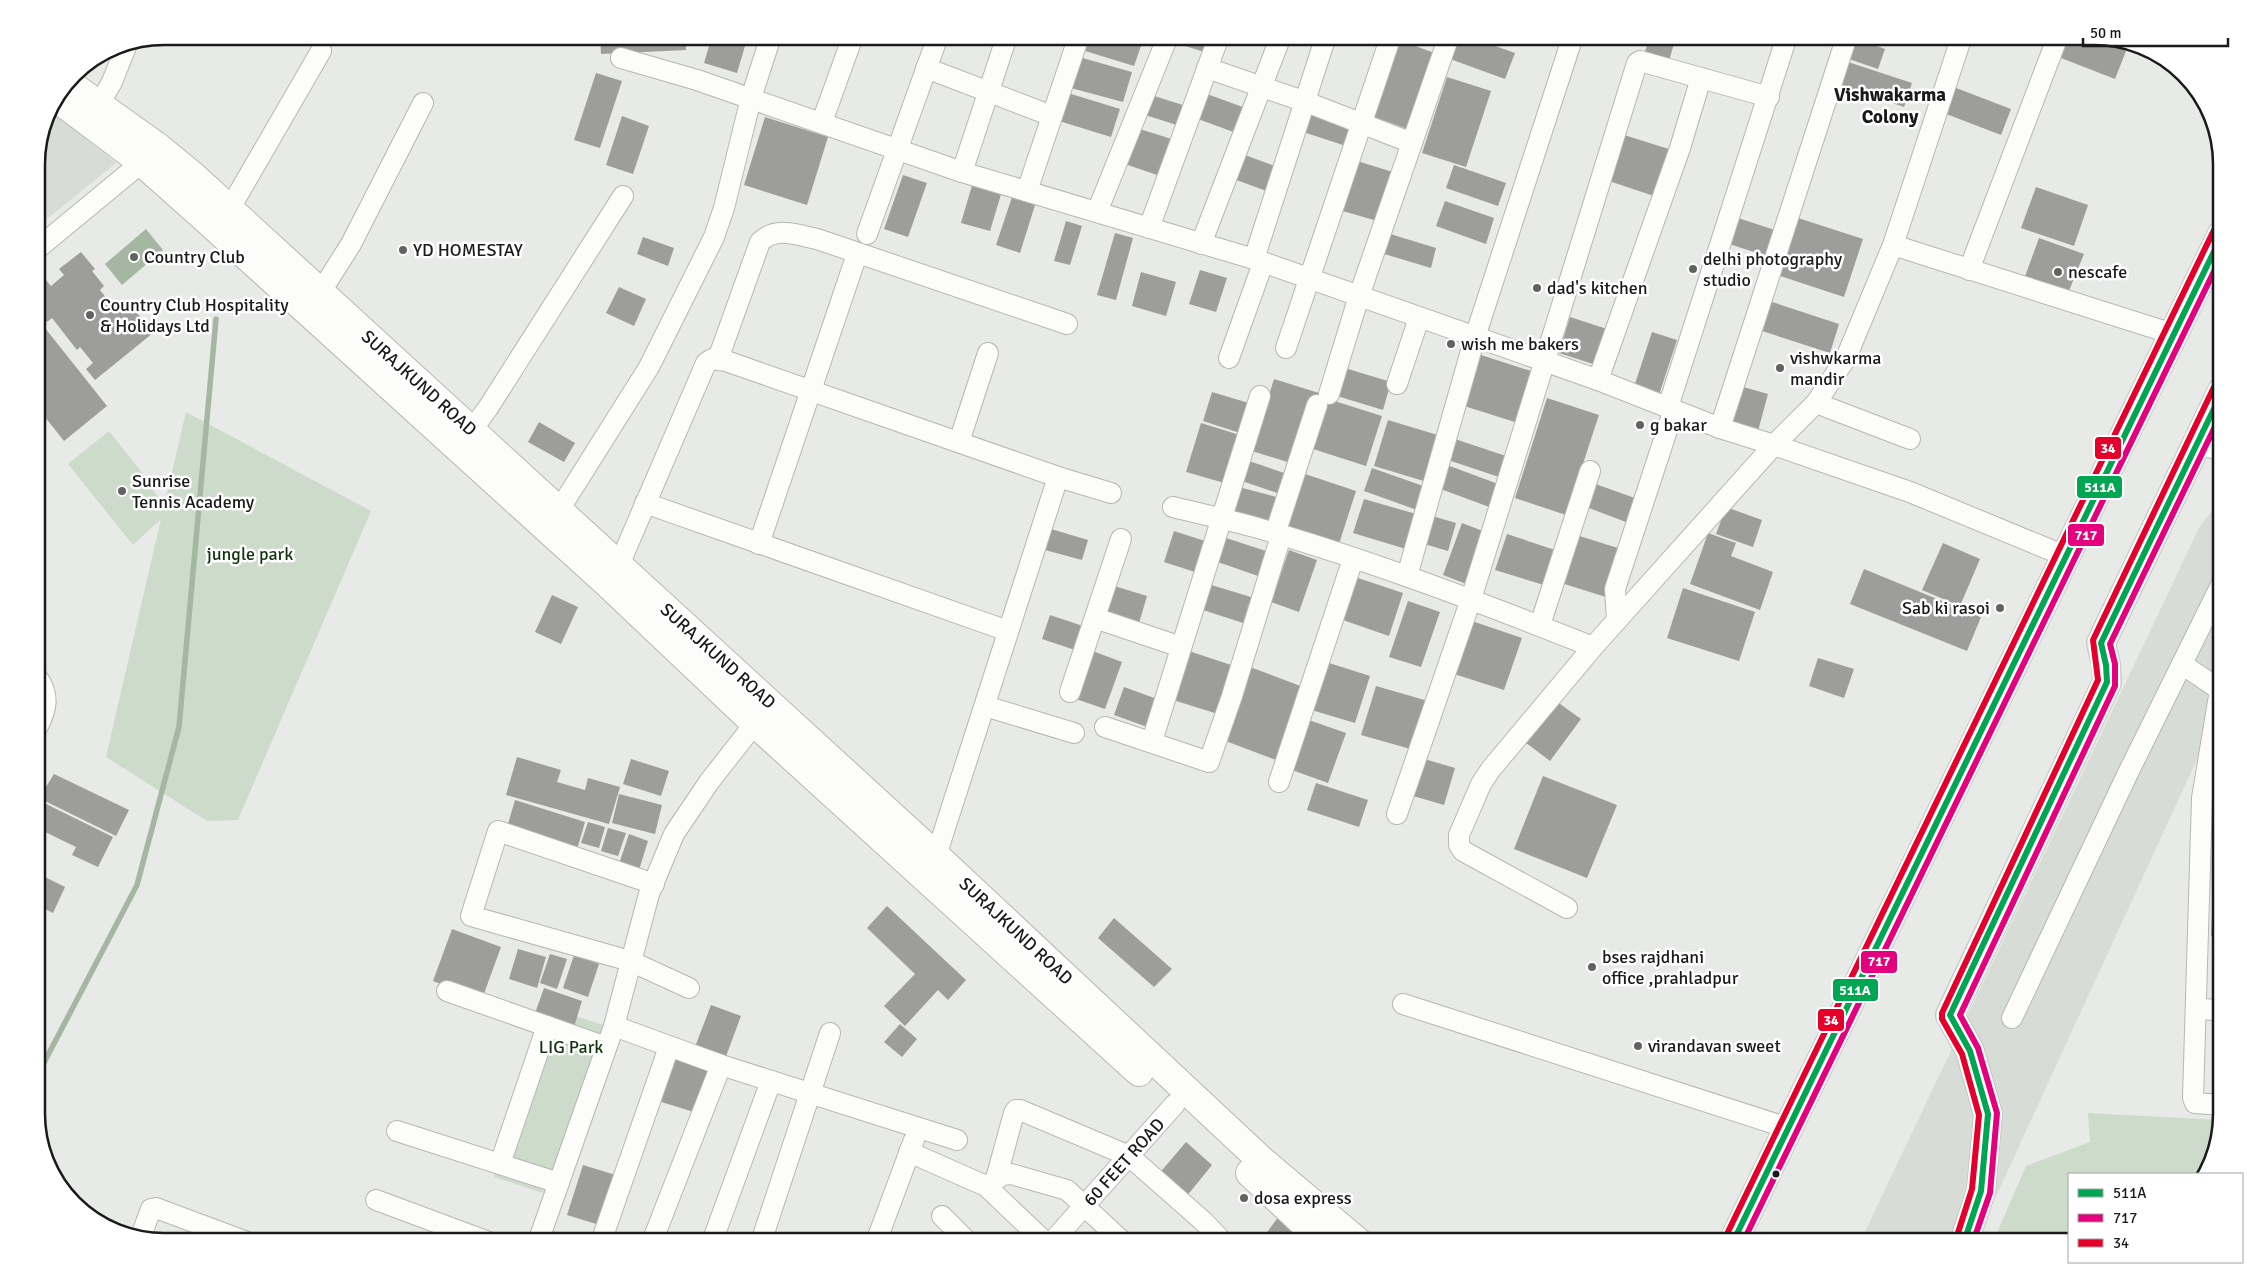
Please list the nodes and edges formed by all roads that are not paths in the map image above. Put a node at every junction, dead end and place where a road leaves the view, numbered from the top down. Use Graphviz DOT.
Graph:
graph roads {
  1 [pos="768,45"];
  2 [pos="849,45"];
  3 [pos="935,45"];
  4 [pos="1004,45"];
  5 [pos="1076,45"];
  6 [pos="1164,45"];
  7 [pos="1216,45"];
  8 [pos="1277,45"];
  9 [pos="1323,45"];
  10 [pos="1388,45"];
  11 [pos="1446,45"];
  12 [pos="1570,45"];
  13 [pos="1784,45"];
  14 [pos="1844,45"];
  15 [pos="1959,45"];
  16 [pos="2055,45"];
  17 [pos="321,51"];
  18 [pos="124,52"];
  19 [pos="621,58"];
  20 [pos="926,68"];
  21 [pos="1207,68"];
  22 [pos="1701,78"];
  23 [pos="1261,86"];
  24 [pos="72,88"];
  25 [pos="987,91"];
  26 [pos="1769,97"];
  27 [pos="751,98"];
  28 [pos="63,101"];
  29 [pos="1306,102"];
  30 [pos="423,103"];
  31 [pos="93,113"];
  32 [pos="1052,116"];
  33 [pos="822,122"];
  34 [pos="1362,124"];
  35 [pos="1412,143"];
  36 [pos="896,148"];
  37 [pos="151,155"];
  38 [pos="962,172"];
  39 [pos="1027,191"];
  40 [pos="623,196"];
  41 [pos="229,210"];
  42 [pos="1098,212"];
  43 [pos="1149,228"];
  44 [pos="867,234"];
  45 [pos="45,242"];
  46 [pos="1202,244"];
  47 [pos="1893,245"];
  48 [pos="2213,252"];
  49 [pos="857,254"];
  50 [pos="1258,261"];
  51 [pos="1969,270"];
  52 [pos="1309,279"];
  53 [pos="320,293"];
  54 [pos="1359,296"];
  55 [pos="1419,318"];
  56 [pos="1067,324"];
  57 [pos="2173,334"];
  58 [pos="1475,337"];
  59 [pos="1286,348"];
  60 [pos="988,353"];
  61 [pos="1230,358"];
  62 [pos="718,359"];
  63 [pos="1546,363"];
  64 [pos="1598,380"];
  65 [pos="1397,384"];
  66 [pos="810,390"];
  67 [pos="1260,396"];
  68 [pos="1816,403"];
  69 [pos="1671,408"];
  70 [pos="1720,428"];
  71 [pos="471,430"];
  72 [pos="2213,430"];
  73 [pos="1910,440"];
  74 [pos="960,442"];
  75 [pos="1774,445"];
  76 [pos="2210,445"];
  77 [pos="1590,471"];
  78 [pos="1058,476"];
  79 [pos="1111,493"];
  80 [pos="645,503"];
  81 [pos="1173,507"];
  82 [pos="559,510"];
  83 [pos="1222,520"];
  84 [pos="1278,535"];
  85 [pos="1120,539"];
  86 [pos="759,544"];
  87 [pos="2065,556"];
  88 [pos="1353,559"];
  89 [pos="619,565"];
  90 [pos="1407,576"];
  91 [pos="1471,599"];
  92 [pos="2213,601"];
  93 [pos="1095,618"];
  94 [pos="1617,620"];
  95 [pos="1540,626"];
  96 [pos="1008,631"];
  97 [pos="1181,647"];
  98 [pos="1593,647"];
  99 [pos="2182,664"];
  100 [pos="2213,685"];
  101 [pos="1070,692"];
  102 [pos="45,695"];
  103 [pos="985,706"];
  104 [pos="45,711"];
  105 [pos="763,713"];
  106 [pos="1105,727"];
  107 [pos="1074,733"];
  108 [pos="2213,735"];
  109 [pos="1152,741"];
  110 [pos="1279,782"];
  111 [pos="1397,814"];
  112 [pos="936,856"];
  113 [pos="654,884"];
  114 [pos="1567,908"];
  115 [pos="630,961"];
  116 [pos="688,988"];
  117 [pos="447,991"];
  118 [pos="1403,1004"];
  119 [pos="2196,1008"];
  120 [pos="2213,1010"];
  121 [pos="2012,1018"];
  122 [pos="547,1026"];
  123 [pos="614,1026"];
  124 [pos="830,1033"];
  125 [pos="606,1047"];
  126 [pos="669,1047"];
  127 [pos="721,1065"];
  128 [pos="771,1081"];
  129 [pos="810,1093"];
  130 [pos="1176,1104"];
  131 [pos="2213,1104"];
  132 [pos="919,1127"];
  133 [pos="1788,1128"];
  134 [pos="398,1131"];
  135 [pos="957,1140"];
  136 [pos="909,1152"];
  137 [pos="1129,1156"];
  138 [pos="500,1164"];
  139 [pos="559,1183"];
  140 [pos="991,1183"];
  141 [pos="376,1200"];
  142 [pos="1085,1206"];
  143 [pos="942,1216"];
  144 [pos="143,1231"];
  145 [pos="223,1233"];
  146 [pos="465,1233"];
  147 [pos="541,1233"];
  148 [pos="606,1233"];
  149 [pos="656,1233"];
  150 [pos="715,1233"];
  151 [pos="764,1233"];
  152 [pos="879,1233"];
  153 [pos="959,1233"];
  154 [pos="1037,1233"];
  155 [pos="1060,1233"];
  156 [pos="1114,1233"];
  157 [pos="1215,1233"];
  158 [pos="1314,1233"];
  159 [pos="1347,1233"];
  160 [pos="1737,1233"];
  161 [pos="1967,1233"];
  1 -- 27 [label="street"];
  2 -- 33 [label="street"];
  3 -- 20 [label="street"];
  4 -- 25 [label="street"];
  5 -- 32 [label="street"];
  6 -- 42 [label="street"];
  7 -- 21 [label="street"];
  8 -- 23 [label="street"];
  9 -- 29 [label="street"];
  10 -- 34 [label="street"];
  11 -- 35 [label="street"];
  12 -- 58 [label="street"];
  13 -- 26 [label="street"];
  14 -- 70 [label="street"];
  15 -- 47 [label="street"];
  16 -- 51 [label="street"];
  17 -- 41 [label="street"];
  18 -- 31 [label="street"];
  19 -- 27 [label="street"];
  20 -- 25 [label="street"];
  20 -- 36 [label="street"];
  21 -- 23 [label="street"];
  21 -- 43 [label="street"];
  22 -- 26 [label="street"];
  22 -- 63 [label="street"];
  22 -- 64 [label="street"];
  23 -- 29 [label="street"];
  23 -- 46 [label="street"];
  24 -- 31 [label="main road, SURAJKUND ROAD"];
  25 -- 32 [label="street"];
  25 -- 38 [label="street"];
  26 -- 69 [label="street"];
  27 -- 33 [label="street"];
  27 -- 82 [label="street"];
  28 -- 31 [label="main road, SURAJKUND ROAD"];
  29 -- 34 [label="street"];
  29 -- 50 [label="street"];
  30 -- 53 [label="street"];
  31 -- 37 [label="main road, SURAJKUND ROAD"];
  32 -- 39 [label="street"];
  33 -- 36 [label="street"];
  34 -- 35 [label="street"];
  34 -- 52 [label="street"];
  35 -- 54 [label="street"];
  36 -- 38 [label="street"];
  36 -- 44 [label="street"];
  37 -- 41 [label="main road, SURAJKUND ROAD"];
  37 -- 45 [label="street"];
  37 -- 105 [label="main road, SURAJKUND ROAD"];
  38 -- 39 [label="street"];
  39 -- 42 [label="street"];
  40 -- 71 [label="street"];
  41 -- 53 [label="main road, SURAJKUND ROAD"];
  42 -- 43 [label="street"];
  43 -- 46 [label="street"];
  46 -- 50 [label="street"];
  47 -- 51 [label="street"];
  47 -- 68 [label="street"];
  48 -- 57 [label="main road"];
  49 -- 56 [label="street"];
  49 -- 62 [label="street"];
  49 -- 66 [label="street"];
  50 -- 52 [label="street"];
  50 -- 61 [label="street"];
  51 -- 57 [label="street"];
  52 -- 54 [label="street"];
  52 -- 59 [label="street"];
  53 -- 71 [label="main road, SURAJKUND ROAD"];
  54 -- 55 [label="street"];
  54 -- 84 [label="street"];
  55 -- 58 [label="street"];
  55 -- 65 [label="street"];
  57 -- 87 [label="main road"];
  58 -- 63 [label="street"];
  58 -- 90 [label="street"];
  60 -- 74 [label="street"];
  62 -- 66 [label="street"];
  62 -- 80 [label="street"];
  63 -- 64 [label="street"];
  63 -- 91 [label="street"];
  64 -- 69 [label="street"];
  66 -- 74 [label="street"];
  66 -- 86 [label="street"];
  67 -- 83 [label="street"];
  68 -- 73 [label="street"];
  68 -- 75 [label="street"];
  69 -- 70 [label="street"];
  69 -- 94 [label="street"];
  70 -- 75 [label="street"];
  71 -- 82 [label="main road, SURAJKUND ROAD"];
  72 -- 76 [label="main road"];
  74 -- 78 [label="street"];
  75 -- 87 [label="street"];
  75 -- 94 [label="street"];
  76 -- 161 [label="main road"];
  77 -- 95 [label="street"];
  78 -- 79 [label="street"];
  78 -- 96 [label="street"];
  80 -- 86 [label="street"];
  80 -- 89 [label="street"];
  81 -- 83 [label="street"];
  82 -- 89 [label="main road, SURAJKUND ROAD"];
  83 -- 84 [label="street"];
  83 -- 97 [label="street"];
  84 -- 88 [label="street"];
  84 -- 109 [label="street"];
  85 -- 93 [label="street"];
  86 -- 96 [label="street"];
  87 -- 133 [label="main road"];
  88 -- 90 [label="street"];
  88 -- 110 [label="street"];
  89 -- 105 [label="main road, SURAJKUND ROAD"];
  90 -- 91 [label="street"];
  91 -- 95 [label="street"];
  91 -- 111 [label="street"];
  92 -- 99 [label="street"];
  93 -- 97 [label="street"];
  93 -- 101 [label="street"];
  94 -- 98 [label="street"];
  95 -- 98 [label="street"];
  96 -- 103 [label="street"];
  97 -- 109 [label="street"];
  98 -- 114 [label="street"];
  99 -- 100 [label="street"];
  99 -- 121 [label="street"];
  102 -- 104 [label="street"];
  103 -- 107 [label="street"];
  103 -- 112 [label="street"];
  105 -- 112 [label="main road, SURAJKUND ROAD"];
  105 -- 113 [label="street"];
  105 -- 130 [label="main road, SURAJKUND ROAD"];
  106 -- 109 [label="street"];
  108 -- 119 [label="street"];
  112 -- 159 [label="main road, SURAJKUND ROAD"];
  113 -- 115 [label="street"];
  113 -- 115 [label="street"];
  115 -- 116 [label="street"];
  115 -- 123 [label="street"];
  117 -- 122 [label="street"];
  118 -- 133 [label="street"];
  119 -- 120 [label="street"];
  119 -- 131 [label="street"];
  122 -- 125 [label="street"];
  122 -- 138 [label="street"];
  123 -- 125 [label="street"];
  123 -- 126 [label="street"];
  124 -- 129 [label="street"];
  125 -- 139 [label="street"];
  126 -- 127 [label="street"];
  126 -- 148 [label="street"];
  127 -- 128 [label="street"];
  127 -- 149 [label="street"];
  128 -- 129 [label="street"];
  128 -- 150 [label="street"];
  129 -- 132 [label="street"];
  129 -- 151 [label="street"];
  130 -- 137 [label="street, 60 FEET ROAD"];
  130 -- 158 [label="main road, SURAJKUND ROAD"];
  132 -- 135 [label="street"];
  132 -- 136 [label="street"];
  133 -- 160 [label="main road"];
  134 -- 138 [label="street"];
  136 -- 140 [label="street"];
  136 -- 152 [label="street"];
  137 -- 140 [label="street"];
  137 -- 142 [label="street, 60 FEET ROAD"];
  137 -- 157 [label="street"];
  138 -- 139 [label="street"];
  139 -- 147 [label="street"];
  140 -- 142 [label="street"];
  140 -- 154 [label="street"];
  141 -- 146 [label="street"];
  142 -- 155 [label="street, 60 FEET ROAD"];
  142 -- 156 [label="street"];
  143 -- 153 [label="street"];
  144 -- 145 [label="street"];
}
